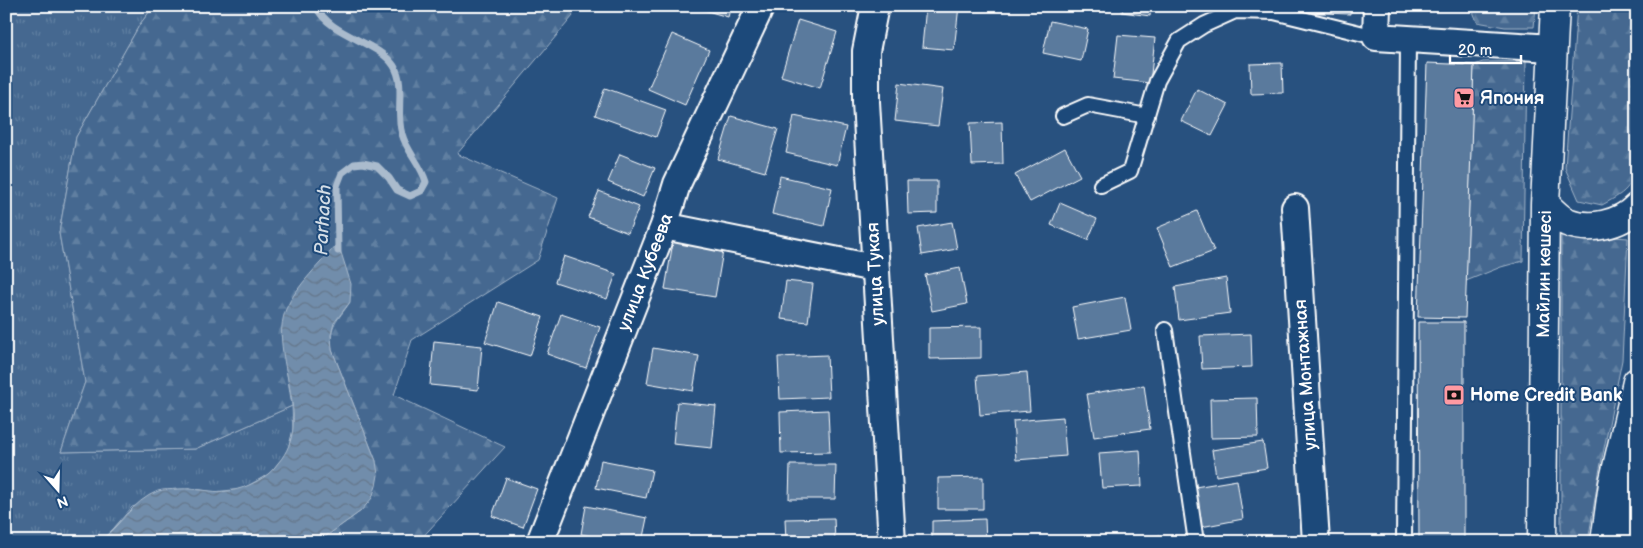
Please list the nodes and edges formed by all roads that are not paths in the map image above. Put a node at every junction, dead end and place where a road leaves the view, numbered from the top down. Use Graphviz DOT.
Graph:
graph roads {
  1 [pos="761,6"];
  2 [pos="875,6"];
  3 [pos="1377,6"];
  4 [pos="1555,6"];
  5 [pos="1376,36"];
  6 [pos="1408,39"];
  7 [pos="1552,48"];
  8 [pos="1063,116"];
  9 [pos="1147,116"];
  10 [pos="1101,185"];
  11 [pos="1545,204"];
  12 [pos="1637,206"];
  13 [pos="1295,208"];
  14 [pos="664,226"];
  15 [pos="874,268"];
  16 [pos="1165,330"];
  17 [pos="1637,382"];
  18 [pos="1637,481"];
  19 [pos="540,542"];
  20 [pos="892,542"];
  21 [pos="1196,542"];
  22 [pos="1316,542"];
  23 [pos="1404,542"];
  24 [pos="1542,542"];
  25 [pos="1605,542"];
  26 [pos="1633,542"];
  1 -- 14 [label="street, улица Кубеева"];
  2 -- 15 [label="street, улица Тукая"];
  3 -- 5 [label="street"];
  4 -- 7 [label="main road, Майлин көшесі"];
  5 -- 6 [label="street"];
  5 -- 9 [label="lane"];
  6 -- 7 [label="street"];
  6 -- 23 [label="lane"];
  7 -- 11 [label="main road, Майлин көшесі"];
  8 -- 9 [label="lane"];
  9 -- 10 [label="lane"];
  11 -- 12 [label="main road"];
  11 -- 24 [label="main road, Майлин көшесі"];
  13 -- 22 [label="street, улица Монтажная"];
  14 -- 15 [label="street"];
  14 -- 19 [label="street, улица Кубеева"];
  15 -- 20 [label="street, улица Тукая"];
  16 -- 21 [label="lane"];
  17 -- 25 [label="main road"];
  18 -- 26 [label="main road"];
}
